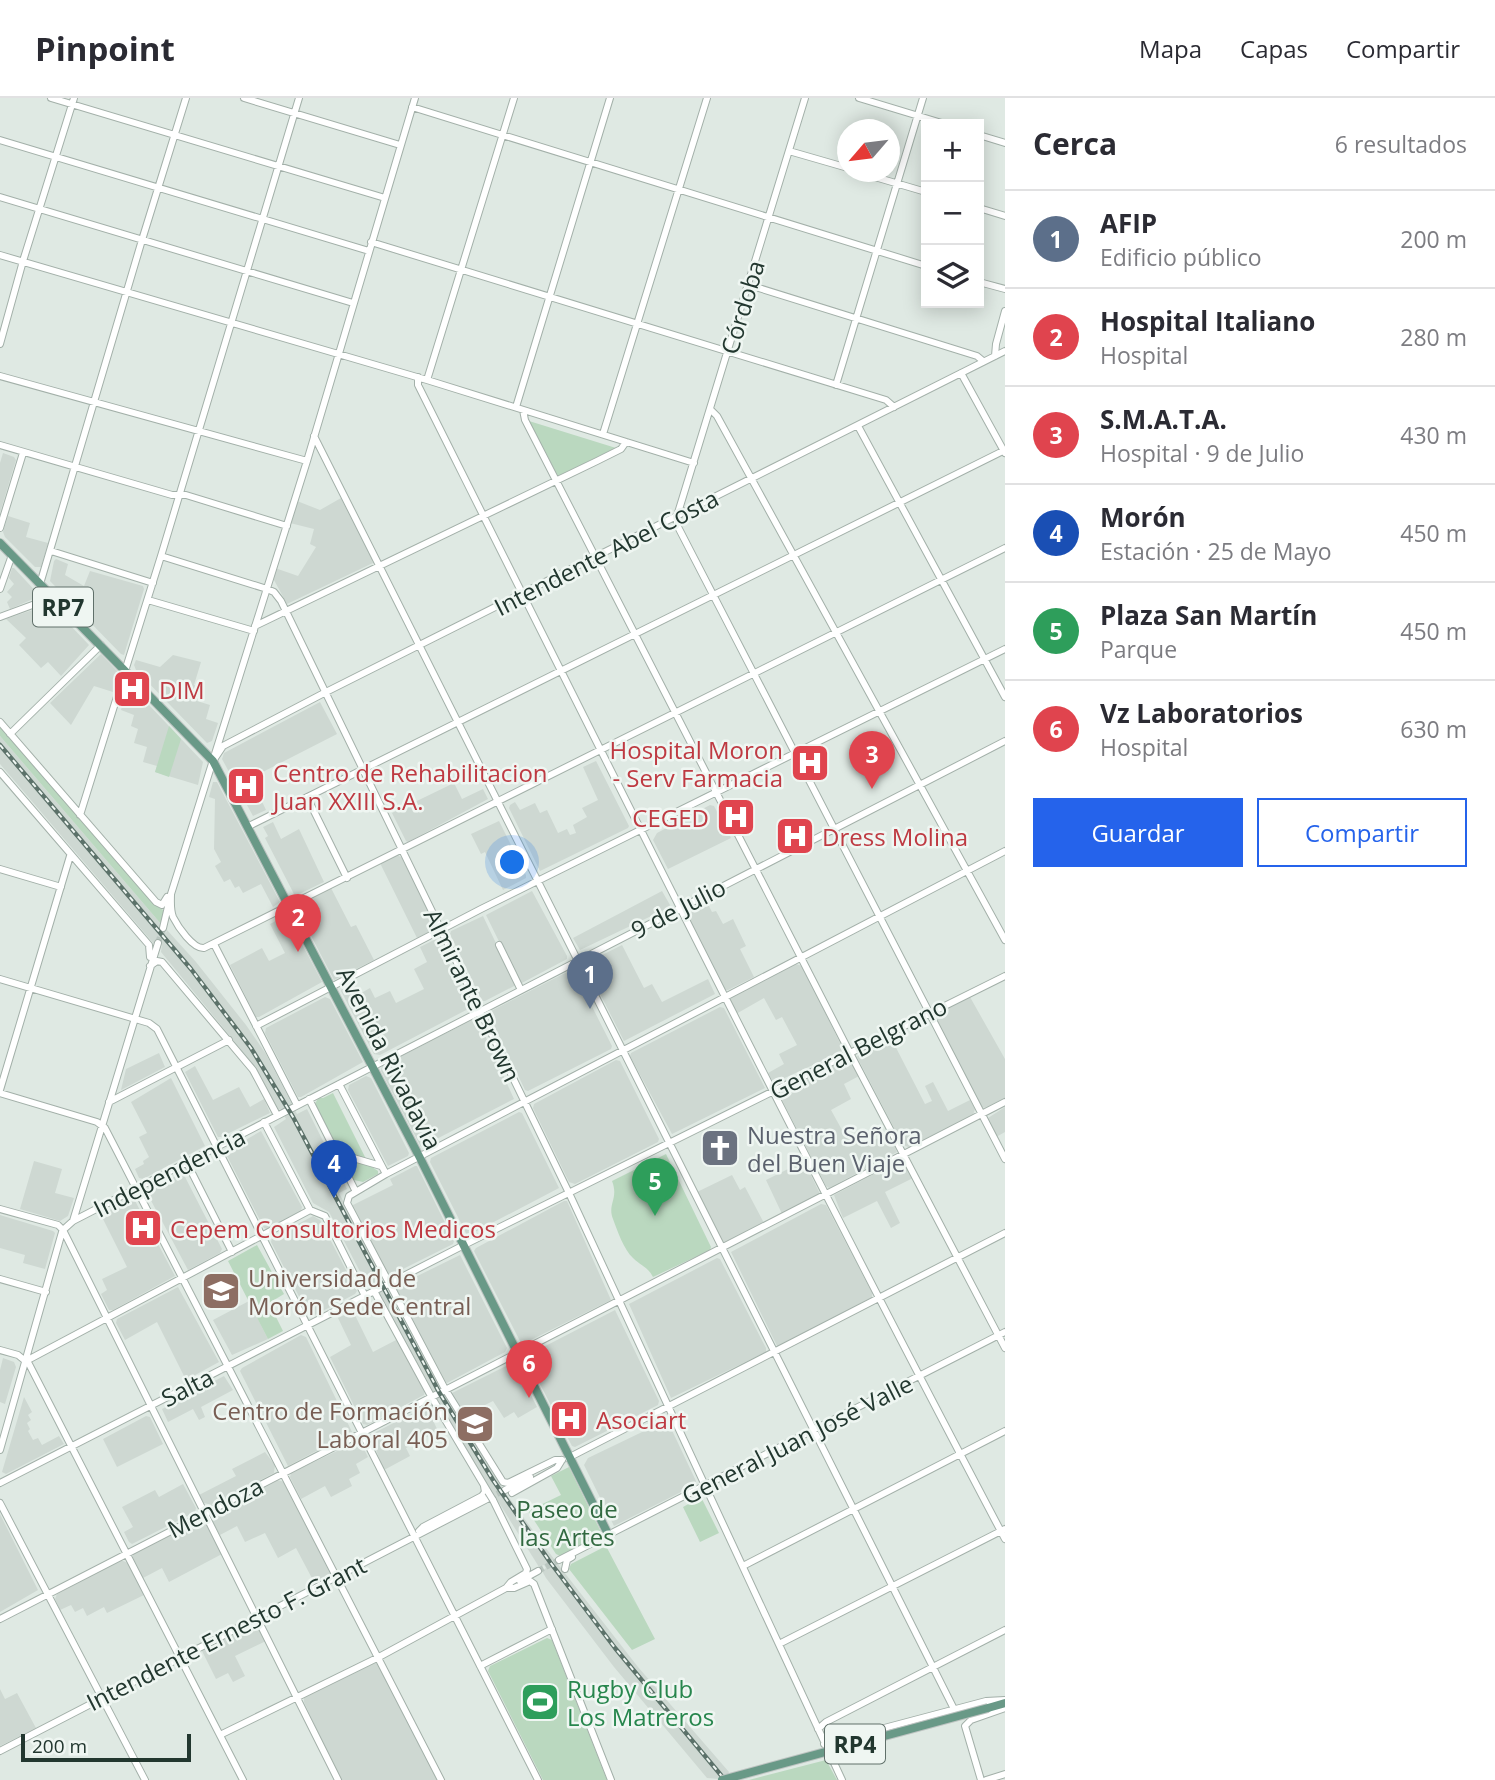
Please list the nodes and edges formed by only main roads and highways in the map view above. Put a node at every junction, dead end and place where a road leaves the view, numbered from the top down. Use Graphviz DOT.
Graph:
graph roads {
  1 [pos="0,543"];
  2 [pos="609,1536"];
  3 [pos="1005,1704"];
  4 [pos="825,1747"];
  5 [pos="722,1780"];
  1 -- 2 [label="main road, Avenida Rivadavia / RP7"];
  3 -- 5 [label="main road, RP4, bridge"];
  4 -- 5 [label="main road"];
}
